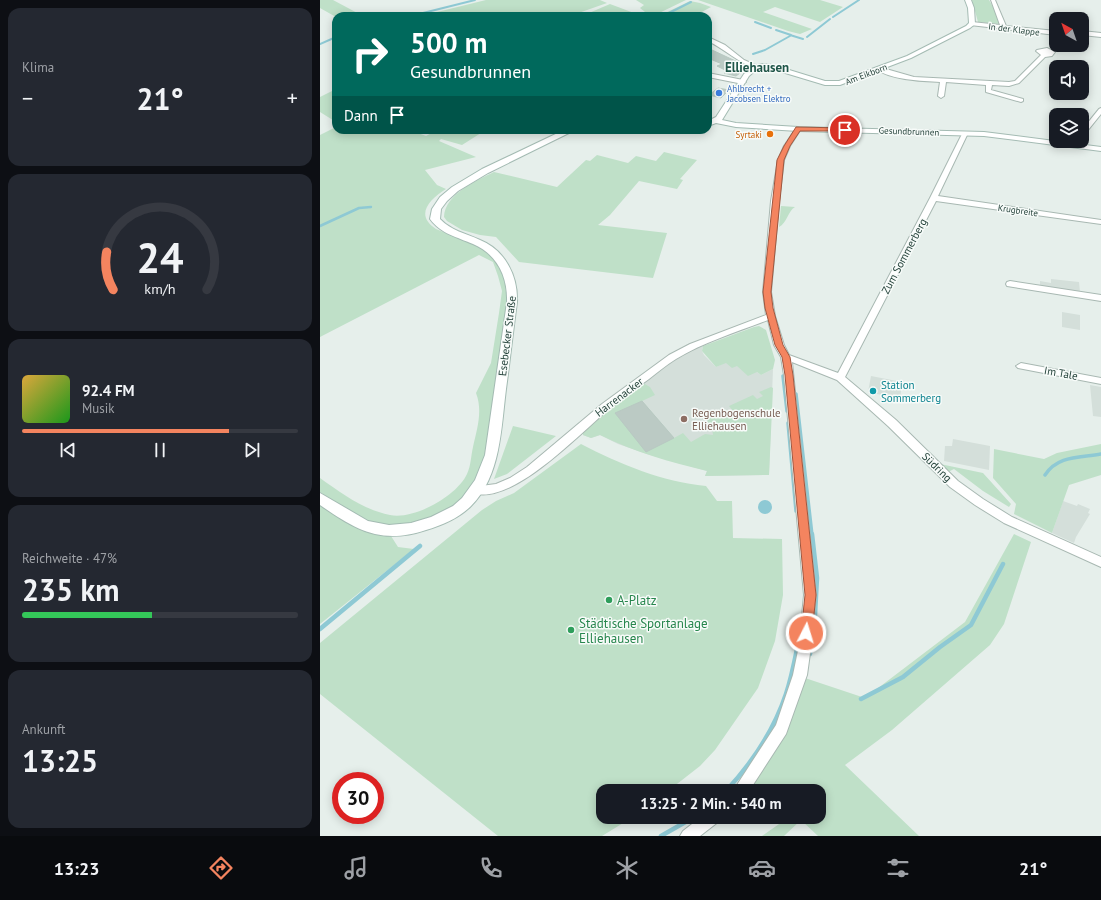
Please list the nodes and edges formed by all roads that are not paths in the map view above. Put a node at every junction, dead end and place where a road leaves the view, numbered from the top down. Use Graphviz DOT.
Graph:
graph roads {
  1 [pos="968,0"];
  2 [pos="993,0"];
  3 [pos="972,24"];
  4 [pos="1003,27"];
  5 [pos="1049,32"];
  6 [pos="1089,33"];
  7 [pos="1101,34"];
  8 [pos="712,41"];
  9 [pos="1044,55"];
  10 [pos="757,67"];
  11 [pos="879,69"];
  12 [pos="712,76"];
  13 [pos="944,81"];
  14 [pos="743,82"];
  15 [pos="989,84"];
  16 [pos="941,96"];
  17 [pos="1021,100"];
  18 [pos="1101,110"];
  19 [pos="716,121"];
  20 [pos="712,122"];
  21 [pos="1089,125"];
  22 [pos="798,129"];
  23 [pos="965,132"];
  24 [pos="562,134"];
  25 [pos="1049,140"];
  26 [pos="1089,146"];
  27 [pos="1101,149"];
  28 [pos="934,198"];
  29 [pos="1101,222"];
  30 [pos="1010,284"];
  31 [pos="1101,298"];
  32 [pos="771,316"];
  33 [pos="786,357"];
  34 [pos="1022,366"];
  35 [pos="840,378"];
  36 [pos="1101,381"];
  37 [pos="477,490"];
  38 [pos="320,498"];
  39 [pos="1101,562"];
  40 [pos="745,784"];
  41 [pos="704,824"];
  42 [pos="688,836"];
  1 -- 3 [label="street"];
  2 -- 4 [label="street"];
  3 -- 4 [label="street, In der Klappe"];
  3 -- 11 [label="street, Am Eikborn"];
  4 -- 5 [label="street, In der Klappe"];
  6 -- 7 [label="street"];
  8 -- 10 [label="street"];
  9 -- 15 [label="street"];
  10 -- 11 [label="street, Am Eikborn"];
  10 -- 14 [label="street"];
  11 -- 13 [label="street"];
  12 -- 14 [label="street"];
  13 -- 15 [label="street"];
  13 -- 16 [label="street"];
  14 -- 19 [label="street"];
  15 -- 17 [label="street"];
  18 -- 21 [label="street"];
  19 -- 20 [label="street"];
  19 -- 22 [label="street, Gesundbrunnen"];
  22 -- 23 [label="street, Gesundbrunnen"];
  22 -- 32 [label="street"];
  23 -- 25 [label="street, Gesundbrunnen"];
  23 -- 28 [label="street, Zum Sommerberg"];
  24 -- 37 [label="street, Esebecker Straße"];
  26 -- 27 [label="street, Gesundbrunnen"];
  28 -- 29 [label="street, Krugbreite"];
  28 -- 35 [label="street, Zum Sommerberg"];
  30 -- 31 [label="street"];
  32 -- 33 [label="street"];
  32 -- 37 [label="street, Harrenacker"];
  33 -- 35 [label="street, Südring"];
  33 -- 40 [label="street"];
  34 -- 36 [label="street, Im Tale"];
  35 -- 39 [label="street, Südring"];
  37 -- 38 [label="street, Esebecker Straße"];
  41 -- 42 [label="street"];
}
